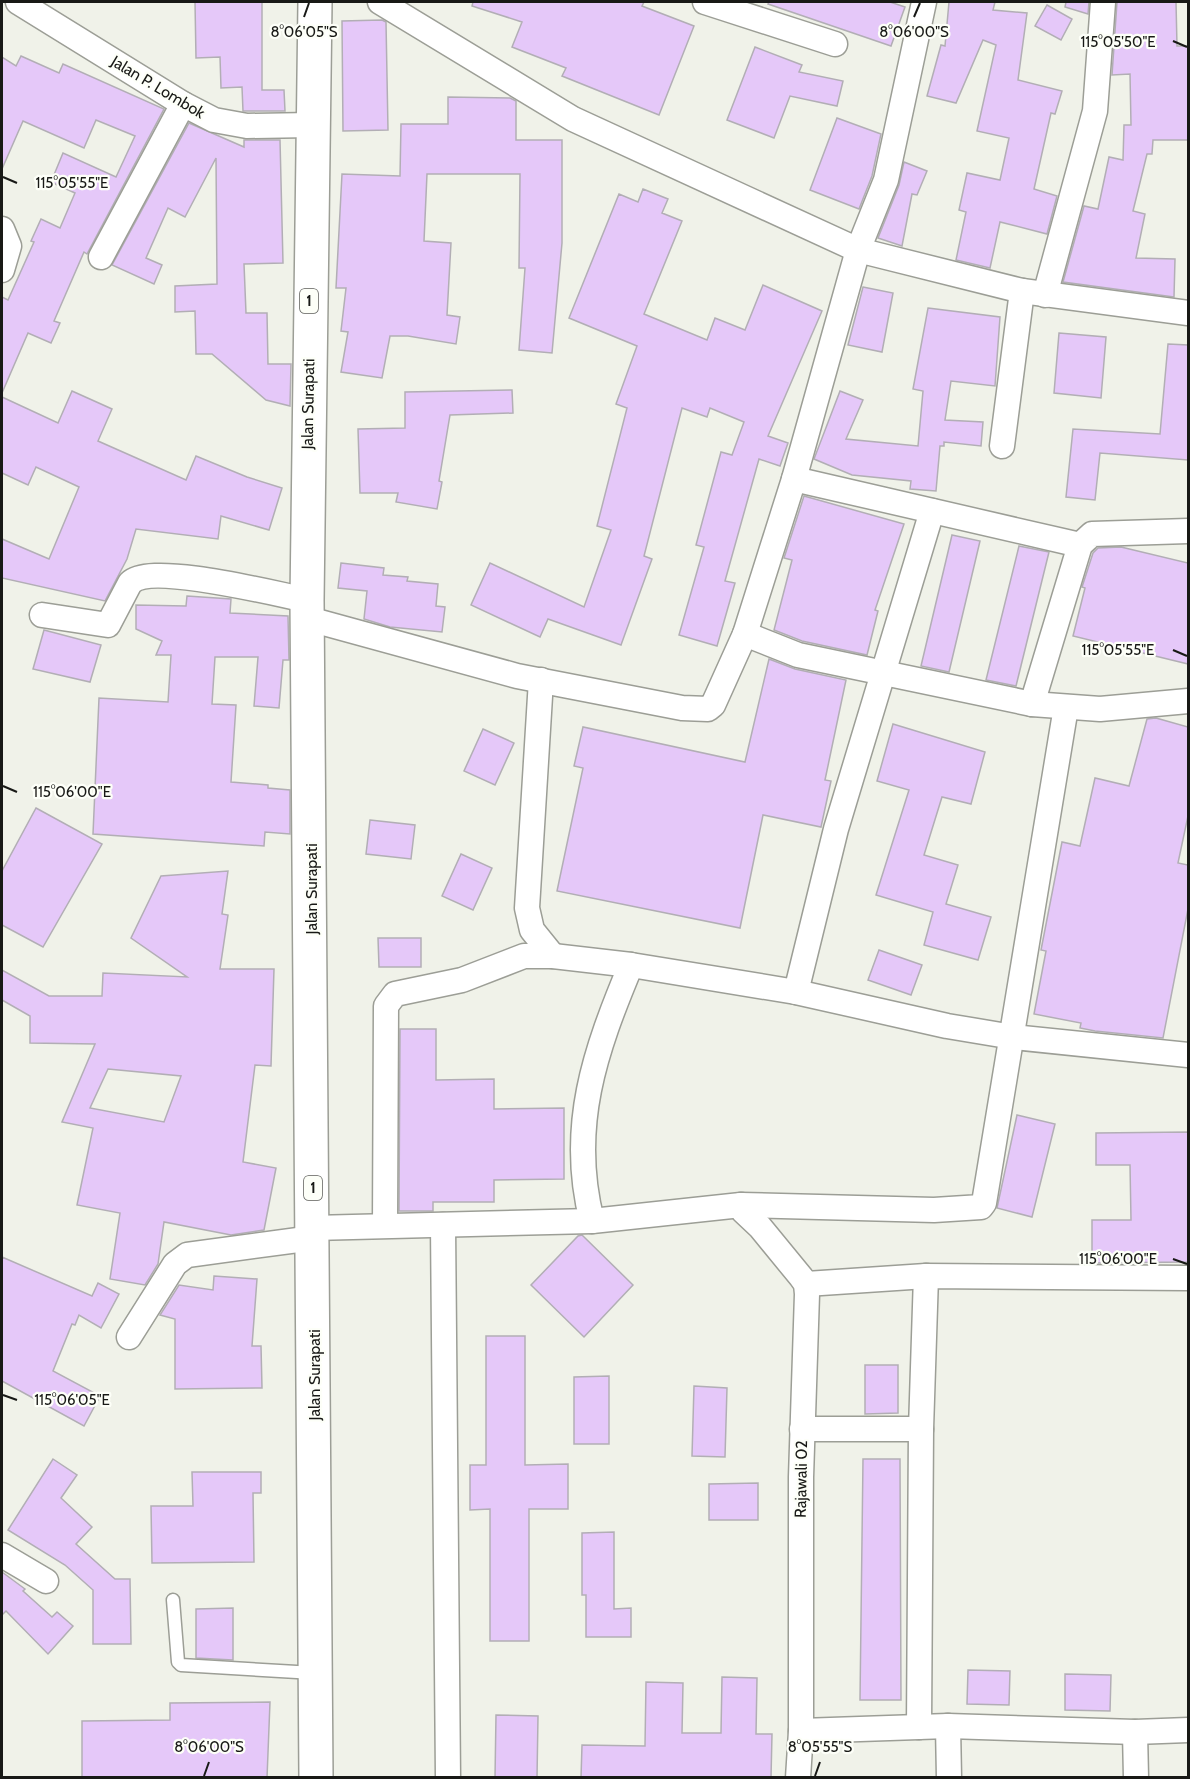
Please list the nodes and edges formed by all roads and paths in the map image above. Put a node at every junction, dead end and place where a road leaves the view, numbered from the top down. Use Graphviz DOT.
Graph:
graph roads {
  1 [pos="18,2"];
  2 [pos="315,2"];
  3 [pos="380,2"];
  4 [pos="705,2"];
  5 [pos="924,2"];
  6 [pos="1103,2"];
  7 [pos="835,44"];
  8 [pos="183,104"];
  9 [pos="311,125"];
  10 [pos="2,229"];
  11 [pos="858,250"];
  12 [pos="101,257"];
  13 [pos="2,270"];
  14 [pos="1022,291"];
  15 [pos="1045,295"];
  16 [pos="1188,313"];
  17 [pos="1002,446"];
  18 [pos="794,479"];
  19 [pos="932,511"];
  20 [pos="1188,531"];
  21 [pos="1080,545"];
  22 [pos="308,609"];
  23 [pos="42,615"];
  24 [pos="745,634"];
  25 [pos="881,674"];
  26 [pos="541,680"];
  27 [pos="1188,701"];
  28 [pos="1032,704"];
  29 [pos="1066,707"];
  30 [pos="553,956"];
  31 [pos="631,965"];
  32 [pos="796,992"];
  33 [pos="1012,1037"];
  34 [pos="1188,1055"];
  35 [pos="741,1205"];
  36 [pos="592,1221"];
  37 [pos="443,1225"];
  38 [pos="385,1226"];
  39 [pos="313,1233"];
  40 [pos="926,1276"];
  41 [pos="1188,1278"];
  42 [pos="806,1284"];
  43 [pos="129,1337"];
  44 [pos="921,1429"];
  45 [pos="802,1430"];
  46 [pos="2,1556"];
  47 [pos="46,1581"];
  48 [pos="173,1600"];
  49 [pos="315,1673"];
  50 [pos="948,1726"];
  51 [pos="919,1727"];
  52 [pos="1188,1730"];
  53 [pos="801,1731"];
  54 [pos="1135,1731"];
  55 [pos="316,1778"];
  56 [pos="448,1778"];
  57 [pos="798,1778"];
  58 [pos="949,1778"];
  59 [pos="1136,1778"];
  1 -- 8 [label="street, Jalan P. Lombok"];
  2 -- 9 [label="highway, Jalan Surapati / 1"];
  3 -- 11 [label="street"];
  4 -- 7 [label="street"];
  5 -- 11 [label="street"];
  6 -- 15 [label="street"];
  8 -- 9 [label="street, Jalan P. Lombok"];
  8 -- 12 [label="street"];
  9 -- 22 [label="highway, Jalan Surapati / 1"];
  10 -- 13 [label="street"];
  11 -- 14 [label="street"];
  11 -- 18 [label="street"];
  14 -- 15 [label="street"];
  14 -- 17 [label="street"];
  15 -- 16 [label="street"];
  18 -- 19 [label="street"];
  18 -- 24 [label="street"];
  19 -- 21 [label="street"];
  19 -- 25 [label="street"];
  20 -- 21 [label="street"];
  21 -- 28 [label="street"];
  22 -- 23 [label="street"];
  22 -- 26 [label="street"];
  22 -- 39 [label="highway, Jalan Surapati / 1"];
  24 -- 25 [label="street"];
  24 -- 26 [label="street"];
  25 -- 28 [label="street"];
  25 -- 32 [label="street"];
  26 -- 30 [label="street"];
  27 -- 29 [label="street"];
  28 -- 29 [label="street"];
  29 -- 33 [label="street"];
  30 -- 31 [label="street"];
  30 -- 38 [label="street"];
  31 -- 32 [label="street"];
  31 -- 36 [label="street"];
  32 -- 33 [label="street"];
  33 -- 34 [label="street"];
  33 -- 35 [label="street"];
  35 -- 36 [label="street"];
  35 -- 42 [label="street"];
  36 -- 37 [label="street"];
  37 -- 38 [label="street"];
  37 -- 56 [label="street"];
  38 -- 39 [label="street"];
  39 -- 43 [label="street"];
  39 -- 49 [label="highway, Jalan Surapati / 1"];
  40 -- 41 [label="street"];
  40 -- 42 [label="street"];
  40 -- 44 [label="street"];
  42 -- 45 [label="street, Rajawali 02"];
  44 -- 45 [label="street"];
  44 -- 51 [label="street"];
  45 -- 53 [label="street, Rajawali 02"];
  46 -- 47 [label="street"];
  48 -- 49 [label="lane"];
  49 -- 55 [label="highway, Jalan Surapati / 1"];
  50 -- 51 [label="street"];
  50 -- 54 [label="street"];
  50 -- 58 [label="street"];
  51 -- 53 [label="street"];
  52 -- 54 [label="street"];
  53 -- 57 [label="street, Rajawali 02"];
  54 -- 59 [label="street"];
}
